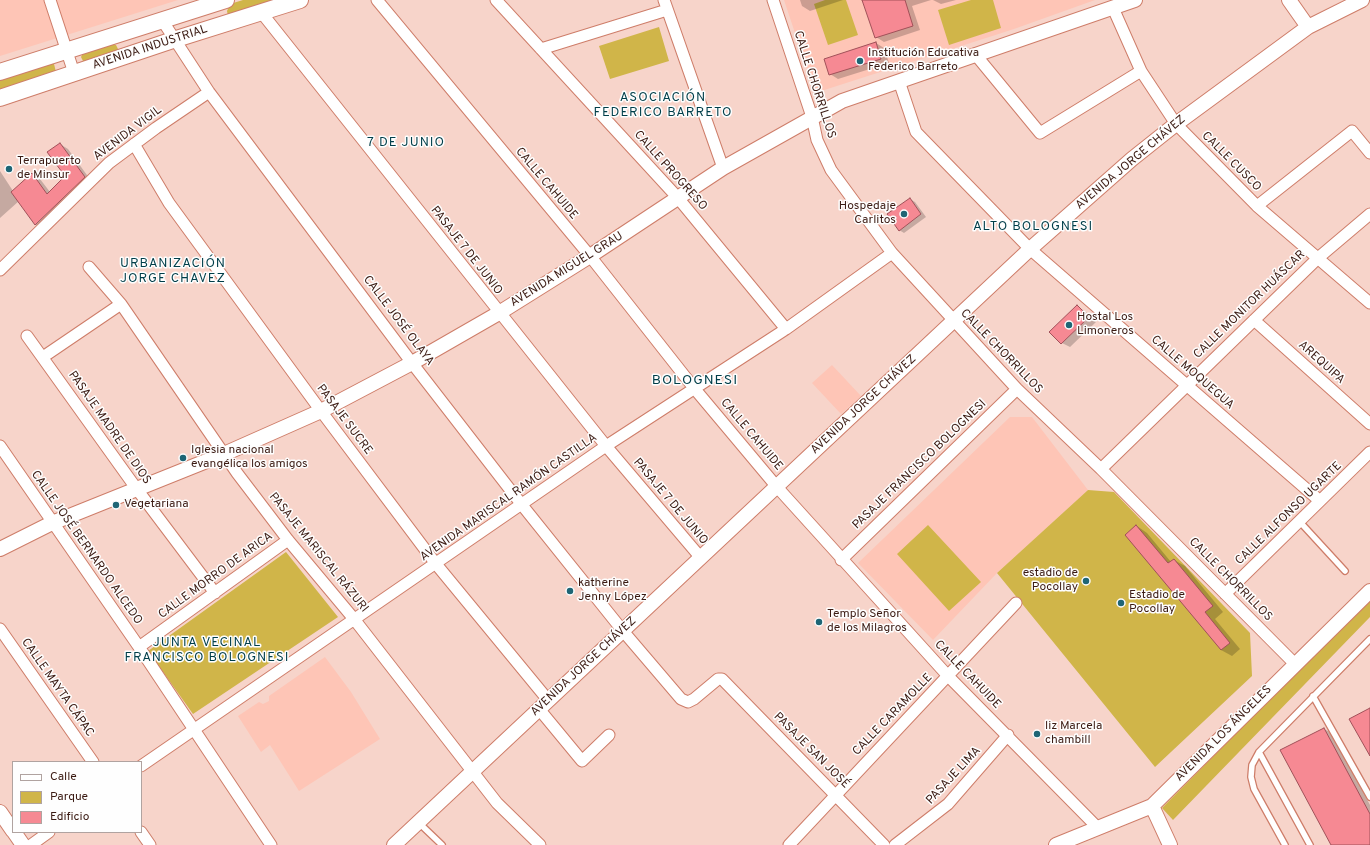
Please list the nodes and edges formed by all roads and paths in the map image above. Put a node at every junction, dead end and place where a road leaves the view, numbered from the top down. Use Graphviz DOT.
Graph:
graph roads {
  1 [pos="50,0"];
  2 [pos="300,0"];
  3 [pos="377,0"];
  4 [pos="496,0"];
  5 [pos="773,0"];
  6 [pos="1135,0"];
  7 [pos="1362,0"];
  8 [pos="219,2"];
  9 [pos="1293,2"];
  10 [pos="665,5"];
  11 [pos="1113,8"];
  12 [pos="261,12"];
  13 [pos="162,20"];
  14 [pos="219,25"];
  15 [pos="1308,27"];
  16 [pos="122,33"];
  17 [pos="173,40"];
  18 [pos="541,49"];
  19 [pos="67,50"];
  20 [pos="130,54"];
  21 [pos="976,54"];
  22 [pos="1141,71"];
  23 [pos="0,72"];
  24 [pos="74,74"];
  25 [pos="899,82"];
  26 [pos="209,92"];
  27 [pos="0,98"];
  28 [pos="812,117"];
  29 [pos="1176,124"];
  30 [pos="134,144"];
  31 [pos="1370,153"];
  32 [pos="723,168"];
  33 [pos="678,198"];
  34 [pos="1257,206"];
  35 [pos="1370,214"];
  36 [pos="1030,249"];
  37 [pos="892,253"];
  38 [pos="590,256"];
  39 [pos="1318,258"];
  40 [pos="89,267"];
  41 [pos="0,270"];
  42 [pos="1370,303"];
  43 [pos="121,304"];
  44 [pos="499,313"];
  45 [pos="1254,320"];
  46 [pos="953,321"];
  47 [pos="786,329"];
  48 [pos="27,336"];
  49 [pos="43,357"];
  50 [pos="412,363"];
  51 [pos="1186,386"];
  52 [pos="694,388"];
  53 [pos="1017,389"];
  54 [pos="321,411"];
  55 [pos="1370,424"];
  56 [pos="0,446"];
  57 [pos="606,446"];
  58 [pos="1370,452"];
  59 [pos="224,454"];
  60 [pos="1101,469"];
  61 [pos="777,487"];
  62 [pos="136,488"];
  63 [pos="1320,501"];
  64 [pos="522,505"];
  65 [pos="52,522"];
  66 [pos="1300,522"];
  67 [pos="288,540"];
  68 [pos="0,549"];
  69 [pos="701,558"];
  70 [pos="841,560"];
  71 [pos="436,564"];
  72 [pos="1346,571"];
  73 [pos="1370,590"];
  74 [pos="215,593"];
  75 [pos="1225,594"];
  76 [pos="1016,603"];
  77 [pos="354,619"];
  78 [pos="0,629"];
  79 [pos="623,631"];
  80 [pos="1370,640"];
  81 [pos="139,647"];
  82 [pos="1295,664"];
  83 [pos="948,676"];
  84 [pos="718,679"];
  85 [pos="1313,696"];
  86 [pos="544,705"];
  87 [pos="195,731"];
  88 [pos="609,735"];
  89 [pos="1008,735"];
  90 [pos="1259,752"];
  91 [pos="92,761"];
  92 [pos="142,765"];
  93 [pos="472,772"];
  94 [pos="836,794"];
  95 [pos="1370,797"];
  96 [pos="1152,806"];
  97 [pos="0,812"];
  98 [pos="419,822"];
  99 [pos="1098,828"];
  100 [pos="12,830"];
  101 [pos="14,833"];
  102 [pos="48,833"];
  103 [pos="142,833"];
  104 [pos="23,845"];
  105 [pos="31,845"];
  106 [pos="150,845"];
  107 [pos="272,845"];
  108 [pos="394,845"];
  109 [pos="442,845"];
  110 [pos="540,845"];
  111 [pos="789,845"];
  112 [pos="884,845"];
  113 [pos="895,845"];
  114 [pos="1056,845"];
  115 [pos="1170,845"];
  116 [pos="1285,845"];
  117 [pos="1310,845"];
  1 -- 19 [label="street"];
  2 -- 12 [label="main road, AVENIDA INDUSTRIAL"];
  3 -- 38 [label="street, CALLE CAHUIDE"];
  4 -- 18 [label="street, CALLE PROGRESO"];
  5 -- 28 [label="street, CALLE CHORRILLOS"];
  6 -- 11 [label="street, AVENIDA MIGUEL GRAU"];
  7 -- 15 [label="street, AVENIDA JORGE CHÁVEZ"];
  8 -- 13 [label="main road, AVENIDA INDUSTRIAL"];
  8 -- 14 [label="main road"];
  9 -- 15 [label="street"];
  10 -- 18 [label="street"];
  10 -- 32 [label="street"];
  11 -- 21 [label="street, AVENIDA MIGUEL GRAU"];
  11 -- 22 [label="street, CALLE CUSCO"];
  12 -- 14 [label="main road, AVENIDA INDUSTRIAL"];
  12 -- 44 [label="street, PASAJE 7 DE JUNIO"];
  13 -- 16 [label="main road, AVENIDA INDUSTRIAL"];
  13 -- 17 [label="street, CALLE JOSÉ OLAYA"];
  14 -- 17 [label="main road, AVENIDA INDUSTRIAL"];
  15 -- 29 [label="street, AVENIDA JORGE CHÁVEZ"];
  16 -- 19 [label="main road, AVENIDA INDUSTRIAL"];
  16 -- 20 [label="main road"];
  17 -- 20 [label="main road, AVENIDA INDUSTRIAL"];
  17 -- 26 [label="street, CALLE JOSÉ OLAYA"];
  18 -- 33 [label="street, CALLE PROGRESO"];
  19 -- 23 [label="main road, AVENIDA INDUSTRIAL"];
  19 -- 24 [label="street"];
  20 -- 24 [label="main road, AVENIDA INDUSTRIAL"];
  21 -- 22 [label="street"];
  21 -- 25 [label="street, AVENIDA MIGUEL GRAU"];
  22 -- 29 [label="street, CALLE CUSCO"];
  24 -- 27 [label="main road, AVENIDA INDUSTRIAL"];
  25 -- 28 [label="street, AVENIDA MIGUEL GRAU"];
  25 -- 36 [label="street, CALLE MOQUEGUA"];
  26 -- 30 [label="street, AVENIDA VIGIL"];
  26 -- 50 [label="street, CALLE JOSÉ OLAYA"];
  28 -- 32 [label="street, AVENIDA MIGUEL GRAU"];
  28 -- 37 [label="street, CALLE CHORRILLOS"];
  29 -- 34 [label="street, CALLE CUSCO"];
  29 -- 36 [label="street, AVENIDA JORGE CHÁVEZ"];
  30 -- 41 [label="street, AVENIDA VIGIL"];
  30 -- 54 [label="street, PASAJE SUCRE"];
  31 -- 34 [label="street"];
  32 -- 33 [label="street, AVENIDA MIGUEL GRAU"];
  33 -- 38 [label="street, AVENIDA MIGUEL GRAU"];
  33 -- 47 [label="street, CALLE PROGRESO"];
  34 -- 39 [label="street, CALLE CUSCO"];
  35 -- 39 [label="street, CALLE MONITOR HUÁSCAR"];
  36 -- 46 [label="street, AVENIDA JORGE CHÁVEZ"];
  36 -- 51 [label="street, CALLE MOQUEGUA"];
  37 -- 46 [label="street, CALLE CHORRILLOS"];
  37 -- 47 [label="street, AVENIDA MARISCAL RAMÓN CASTILLA"];
  38 -- 44 [label="street, AVENIDA MIGUEL GRAU"];
  38 -- 52 [label="street, CALLE CAHUIDE"];
  39 -- 42 [label="street, CALLE CUSCO"];
  39 -- 45 [label="street, CALLE MONITOR HUÁSCAR"];
  40 -- 43 [label="street, PASAJE MARISCAL RÁZURI"];
  43 -- 49 [label="street"];
  43 -- 59 [label="street, PASAJE MARISCAL RÁZURI"];
  44 -- 50 [label="street, AVENIDA MIGUEL GRAU"];
  44 -- 57 [label="street, PASAJE 7 DE JUNIO"];
  45 -- 51 [label="street, CALLE MONITOR HUÁSCAR"];
  45 -- 55 [label="street, AREQUIPA"];
  46 -- 53 [label="street, CALLE CHORRILLOS"];
  46 -- 61 [label="street, AVENIDA JORGE CHÁVEZ"];
  47 -- 52 [label="street, AVENIDA MARISCAL RAMÓN CASTILLA"];
  48 -- 49 [label="street, PASAJE MADRE DE DIOS"];
  49 -- 62 [label="street, PASAJE MADRE DE DIOS"];
  50 -- 54 [label="street, AVENIDA MIGUEL GRAU"];
  50 -- 64 [label="street, CALLE JOSÉ OLAYA"];
  51 -- 60 [label="street, CALLE MONITOR HUÁSCAR"];
  51 -- 63 [label="street, CALLE MOQUEGUA"];
  52 -- 57 [label="street, AVENIDA MARISCAL RAMÓN CASTILLA"];
  52 -- 61 [label="street, CALLE CAHUIDE"];
  53 -- 60 [label="street, CALLE CHORRILLOS"];
  53 -- 70 [label="street, PASAJE FRANCISCO BOLOGNESI"];
  54 -- 59 [label="street, AVENIDA MIGUEL GRAU"];
  54 -- 71 [label="street, PASAJE SUCRE"];
  56 -- 65 [label="street, CALLE JOSÉ BERNARDO ALCEDO"];
  57 -- 64 [label="street, AVENIDA MARISCAL RAMÓN CASTILLA"];
  57 -- 69 [label="street, PASAJE 7 DE JUNIO"];
  58 -- 63 [label="street, CALLE ALFONSO UGARTE"];
  59 -- 62 [label="street, AVENIDA MIGUEL GRAU"];
  59 -- 67 [label="street, PASAJE MARISCAL RÁZURI"];
  60 -- 75 [label="street, CALLE CHORRILLOS"];
  61 -- 69 [label="street, AVENIDA JORGE CHÁVEZ"];
  61 -- 70 [label="street, CALLE CAHUIDE"];
  62 -- 65 [label="street, AVENIDA MIGUEL GRAU"];
  62 -- 74 [label="street, PASAJE MADRE DE DIOS"];
  63 -- 66 [label="street, CALLE ALFONSO UGARTE"];
  64 -- 71 [label="street, AVENIDA MARISCAL RAMÓN CASTILLA"];
  64 -- 79 [label="street, CALLE JOSÉ OLAYA"];
  65 -- 68 [label="street, AVENIDA MIGUEL GRAU"];
  65 -- 81 [label="street, CALLE JOSÉ BERNARDO ALCEDO"];
  66 -- 72 [label="lane"];
  66 -- 75 [label="street, CALLE ALFONSO UGARTE"];
  67 -- 74 [label="street, CALLE MORRO DE ARICA"];
  67 -- 77 [label="street, PASAJE MARISCAL RÁZURI"];
  69 -- 79 [label="street, AVENIDA JORGE CHÁVEZ"];
  70 -- 83 [label="street, CALLE CAHUIDE"];
  71 -- 77 [label="street, AVENIDA MARISCAL RAMÓN CASTILLA"];
  71 -- 86 [label="street, PASAJE SUCRE"];
  73 -- 82 [label="street, AVENIDA LOS ÁNGELES"];
  74 -- 81 [label="street, CALLE MORRO DE ARICA"];
  75 -- 82 [label="street, CALLE CHORRILLOS"];
  76 -- 83 [label="street, CALLE CARAMOLLE"];
  77 -- 87 [label="street, AVENIDA MARISCAL RAMÓN CASTILLA"];
  77 -- 93 [label="street, PASAJE MARISCAL RÁZURI"];
  78 -- 91 [label="street, CALLE MAYTA CÁPAC"];
  79 -- 84 [label="street, CALLE JOSÉ OLAYA"];
  79 -- 86 [label="street, AVENIDA JORGE CHÁVEZ"];
  80 -- 85 [label="lane"];
  81 -- 87 [label="street, CALLE JOSÉ BERNARDO ALCEDO"];
  82 -- 96 [label="street, AVENIDA LOS ÁNGELES"];
  83 -- 89 [label="street, CALLE CAHUIDE"];
  83 -- 94 [label="street, CALLE CARAMOLLE"];
  84 -- 94 [label="street, PASAJE SAN JOSÉ"];
  85 -- 90 [label="lane"];
  85 -- 95 [label="lane"];
  86 -- 88 [label="street, PASAJE SUCRE"];
  86 -- 93 [label="street, AVENIDA JORGE CHÁVEZ"];
  87 -- 92 [label="street, AVENIDA MARISCAL RAMÓN CASTILLA"];
  87 -- 107 [label="street, CALLE JOSÉ BERNARDO ALCEDO"];
  89 -- 99 [label="street, CALLE CAHUIDE"];
  89 -- 113 [label="street, PASAJE LIMA"];
  90 -- 116 [label="lane"];
  90 -- 117 [label="lane"];
  93 -- 98 [label="street, AVENIDA JORGE CHÁVEZ"];
  93 -- 110 [label="street, PASAJE MARISCAL RÁZURI"];
  94 -- 111 [label="street, CALLE CARAMOLLE"];
  94 -- 112 [label="street, PASAJE SAN JOSÉ"];
  96 -- 99 [label="street, AVENIDA LOS ÁNGELES"];
  96 -- 115 [label="street"];
  97 -- 100 [label="street"];
  98 -- 108 [label="street, AVENIDA JORGE CHÁVEZ"];
  98 -- 109 [label="lane"];
  99 -- 114 [label="street, AVENIDA LOS ÁNGELES"];
  101 -- 104 [label="street"];
  102 -- 105 [label="street"];
  103 -- 106 [label="street"];
}
